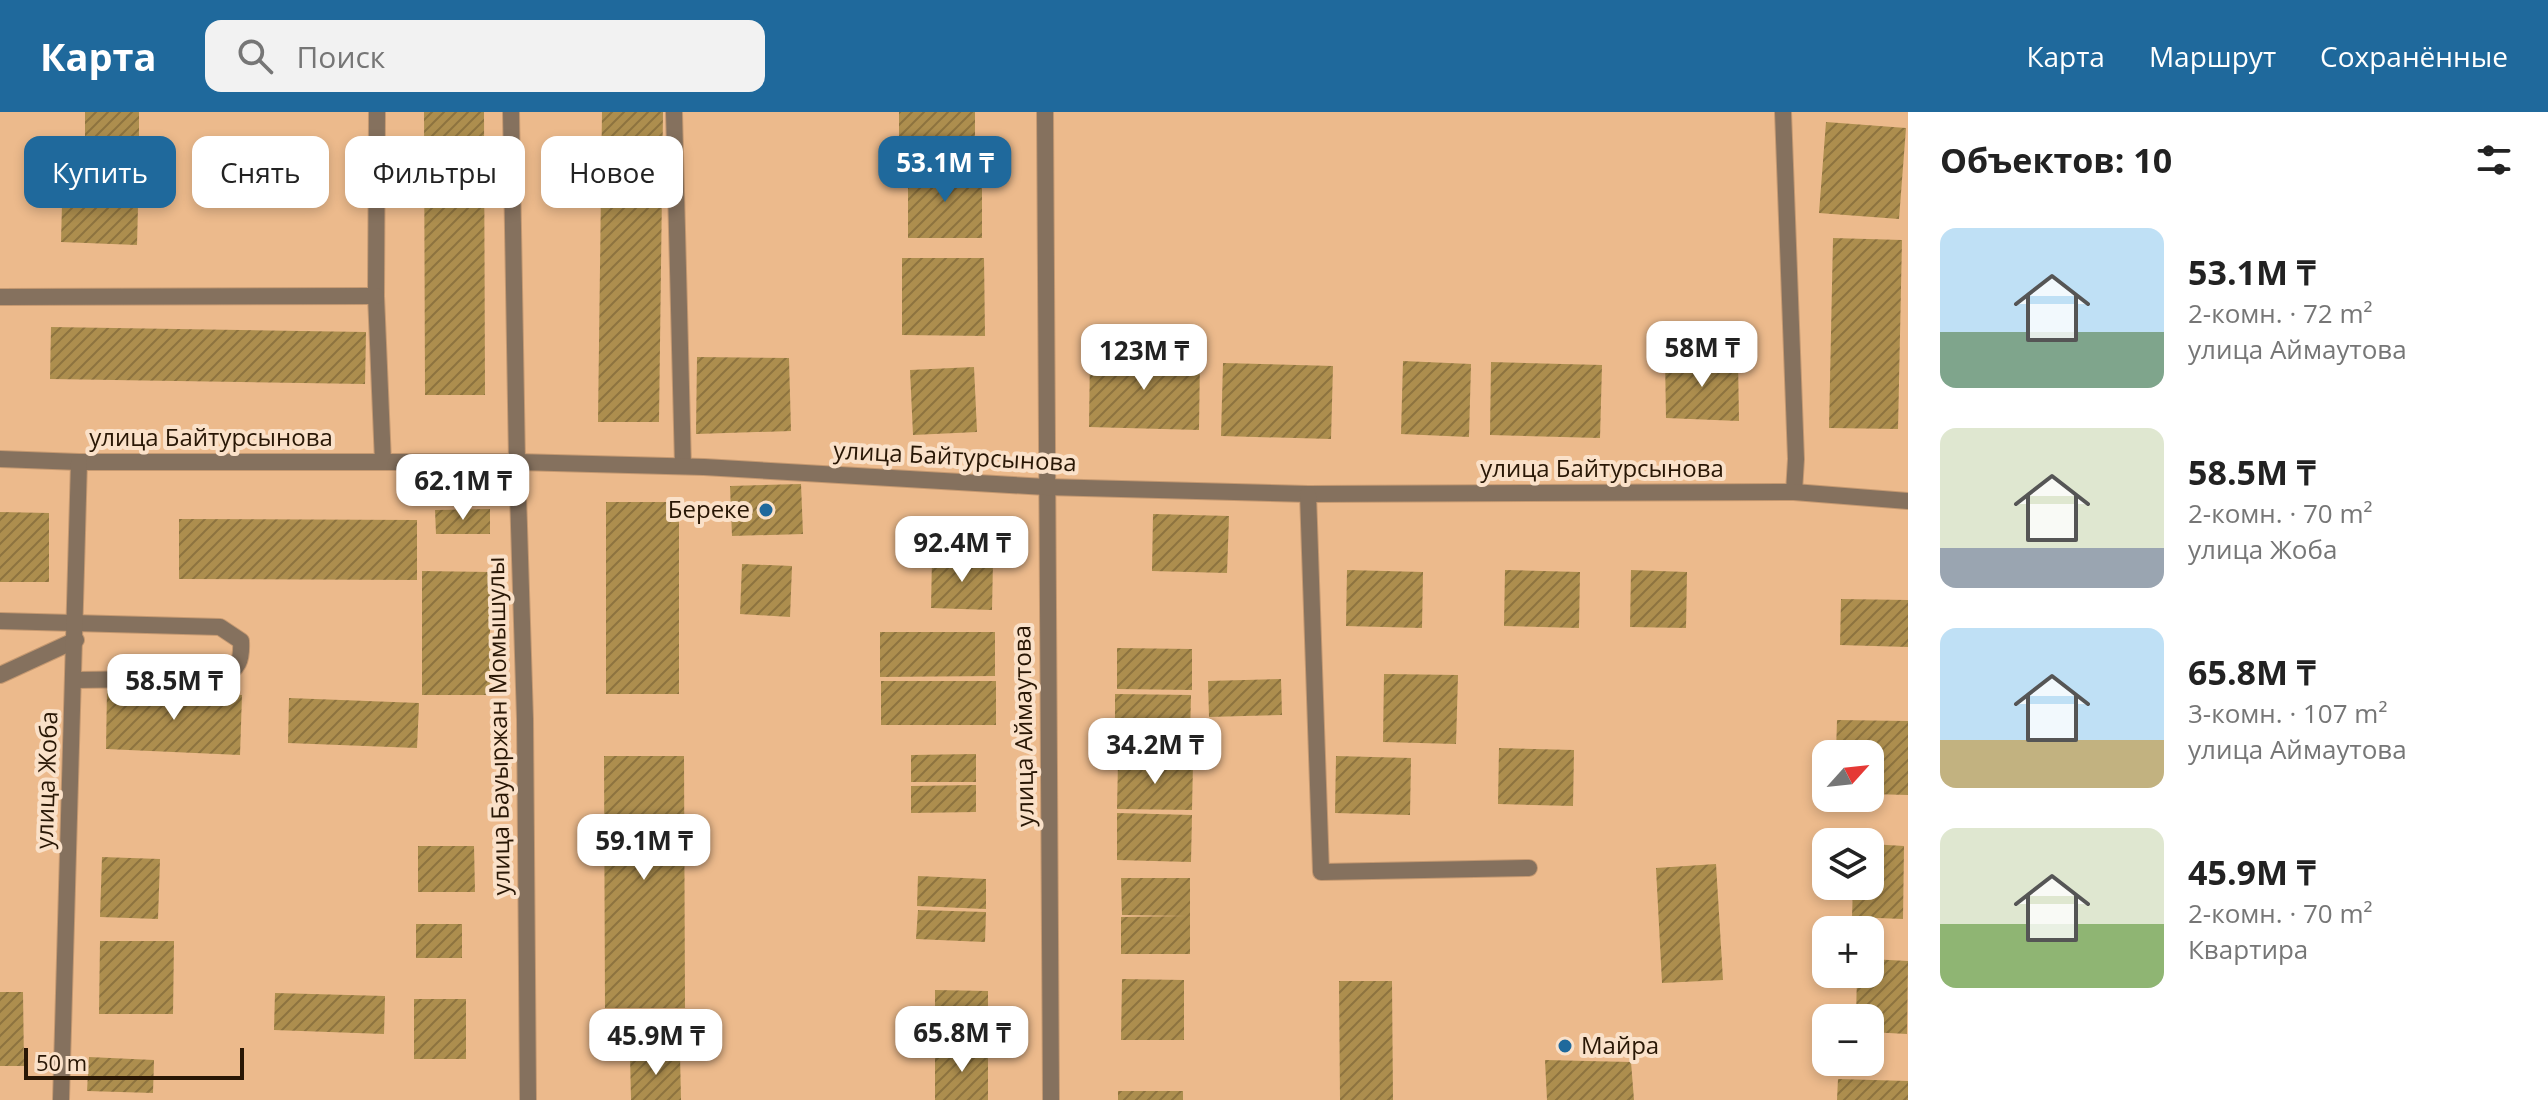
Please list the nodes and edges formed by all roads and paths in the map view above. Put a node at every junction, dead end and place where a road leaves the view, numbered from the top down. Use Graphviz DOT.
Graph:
graph roads {
  1 [pos="377,112"];
  2 [pos="511,112"];
  3 [pos="674,112"];
  4 [pos="1045,112"];
  5 [pos="1783,112"];
  6 [pos="376,296"];
  7 [pos="0,297"];
  8 [pos="0,459"];
  9 [pos="79,462"];
  10 [pos="383,462"];
  11 [pos="517,462"];
  12 [pos="683,466"];
  13 [pos="1046,487"];
  14 [pos="1794,492"];
  15 [pos="1308,494"];
  16 [pos="1908,501"];
  17 [pos="0,621"];
  18 [pos="76,632"];
  19 [pos="0,675"];
  20 [pos="74,680"];
  21 [pos="1529,868"];
  22 [pos="61,1100"];
  23 [pos="528,1100"];
  24 [pos="1051,1100"];
  1 -- 6 [label="street"];
  2 -- 11 [label="street, улица Бауыржан Момышулы"];
  3 -- 12 [label="street"];
  4 -- 13 [label="street, улица Аймаутова"];
  5 -- 14 [label="street"];
  6 -- 7 [label="street"];
  6 -- 10 [label="street"];
  8 -- 9 [label="street, улица Байтурсынова"];
  9 -- 10 [label="street, улица Байтурсынова"];
  9 -- 18 [label="street, улица Жоба"];
  10 -- 11 [label="street, улица Байтурсынова"];
  11 -- 12 [label="street, улица Байтурсынова"];
  11 -- 23 [label="street, улица Бауыржан Момышулы"];
  12 -- 13 [label="street, улица Байтурсынова"];
  13 -- 15 [label="street, улица Байтурсынова"];
  13 -- 24 [label="street, улица Аймаутова"];
  14 -- 15 [label="street, улица Байтурсынова"];
  14 -- 16 [label="street, улица Байтурсынова"];
  15 -- 21 [label="street"];
  17 -- 18 [label="street"];
  18 -- 19 [label="street"];
  18 -- 20 [label="street, улица Жоба"];
  18 -- 20 [label="street"];
  20 -- 22 [label="street, улица Жоба"];
}
